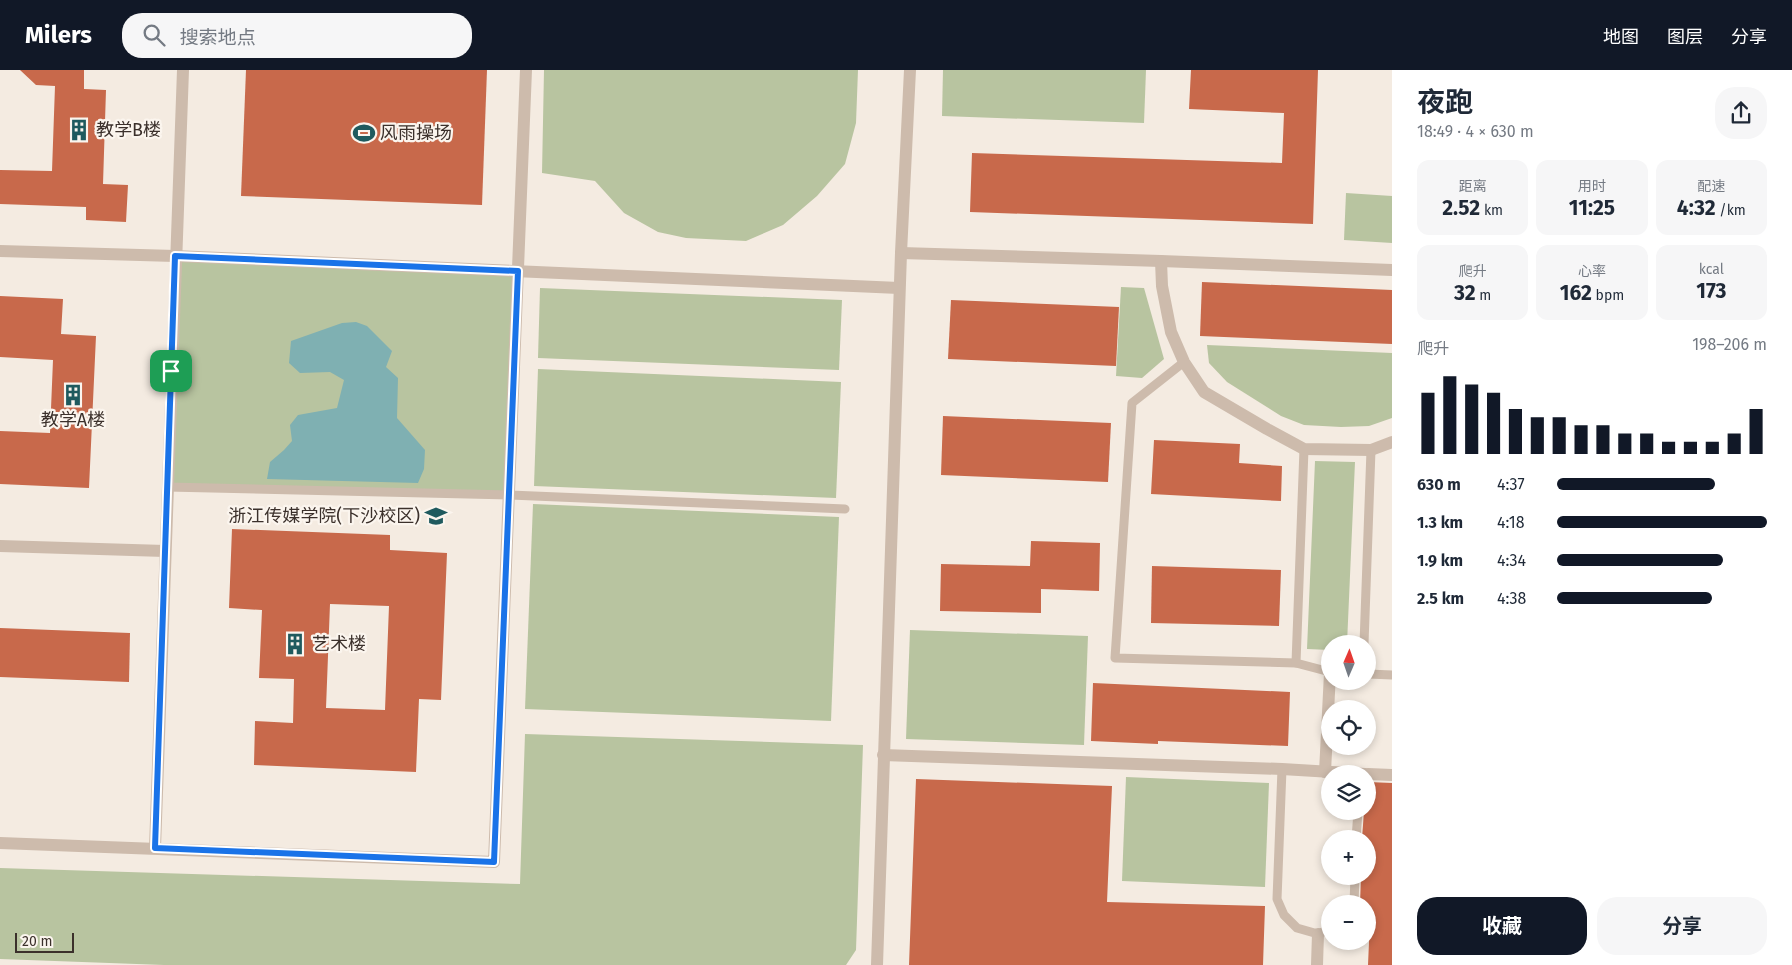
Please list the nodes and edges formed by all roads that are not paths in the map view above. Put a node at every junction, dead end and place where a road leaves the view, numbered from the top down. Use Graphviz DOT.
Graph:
graph roads {
  1 [pos="182,70"];
  2 [pos="526,70"];
  3 [pos="910,70"];
  4 [pos="0,251"];
  5 [pos="900,253"];
  6 [pos="175,256"];
  7 [pos="1161,261"];
  8 [pos="1392,270"];
  9 [pos="518,271"];
  10 [pos="899,288"];
  11 [pos="1184,362"];
  12 [pos="1392,442"];
  13 [pos="1304,449"];
  14 [pos="1372,450"];
  15 [pos="167,487"];
  16 [pos="510,495"];
  17 [pos="845,509"];
  18 [pos="0,546"];
  19 [pos="165,551"];
  20 [pos="1364,635"];
  21 [pos="1296,663"];
  22 [pos="1321,670"];
  23 [pos="1376,674"];
  24 [pos="1392,675"];
  25 [pos="1329,690"];
  26 [pos="883,755"];
  27 [pos="1325,765"];
  28 [pos="1282,769"];
  29 [pos="1321,772"];
  30 [pos="1376,774"];
  31 [pos="1392,775"];
  32 [pos="0,843"];
  33 [pos="155,848"];
  34 [pos="1321,931"];
  35 [pos="1321,946"];
  36 [pos="877,965"];
  37 [pos="1317,965"];
  1 -- 6 [label="street"];
  2 -- 9 [label="street"];
  3 -- 5 [label="street"];
  4 -- 6 [label="street"];
  5 -- 7 [label="street"];
  5 -- 10 [label="street"];
  6 -- 9 [label="street"];
  6 -- 15 [label="street"];
  7 -- 8 [label="street"];
  7 -- 11 [label="street"];
  9 -- 10 [label="street"];
  9 -- 16 [label="street"];
  10 -- 26 [label="street"];
  11 -- 13 [label="street"];
  11 -- 21 [label="lane"];
  12 -- 14 [label="street"];
  13 -- 14 [label="street"];
  13 -- 21 [label="lane"];
  14 -- 20 [label="lane"];
  15 -- 16 [label="lane"];
  15 -- 19 [label="street"];
  16 -- 17 [label="lane"];
  16 -- 33 [label="street"];
  18 -- 19 [label="street"];
  19 -- 33 [label="street"];
  21 -- 22 [label="lane"];
  23 -- 24 [label="lane"];
  25 -- 27 [label="street"];
  26 -- 28 [label="street"];
  26 -- 36 [label="street"];
  28 -- 29 [label="street"];
  28 -- 34 [label="lane"];
  30 -- 31 [label="street"];
  32 -- 33 [label="street"];
  35 -- 37 [label="street"];
}
